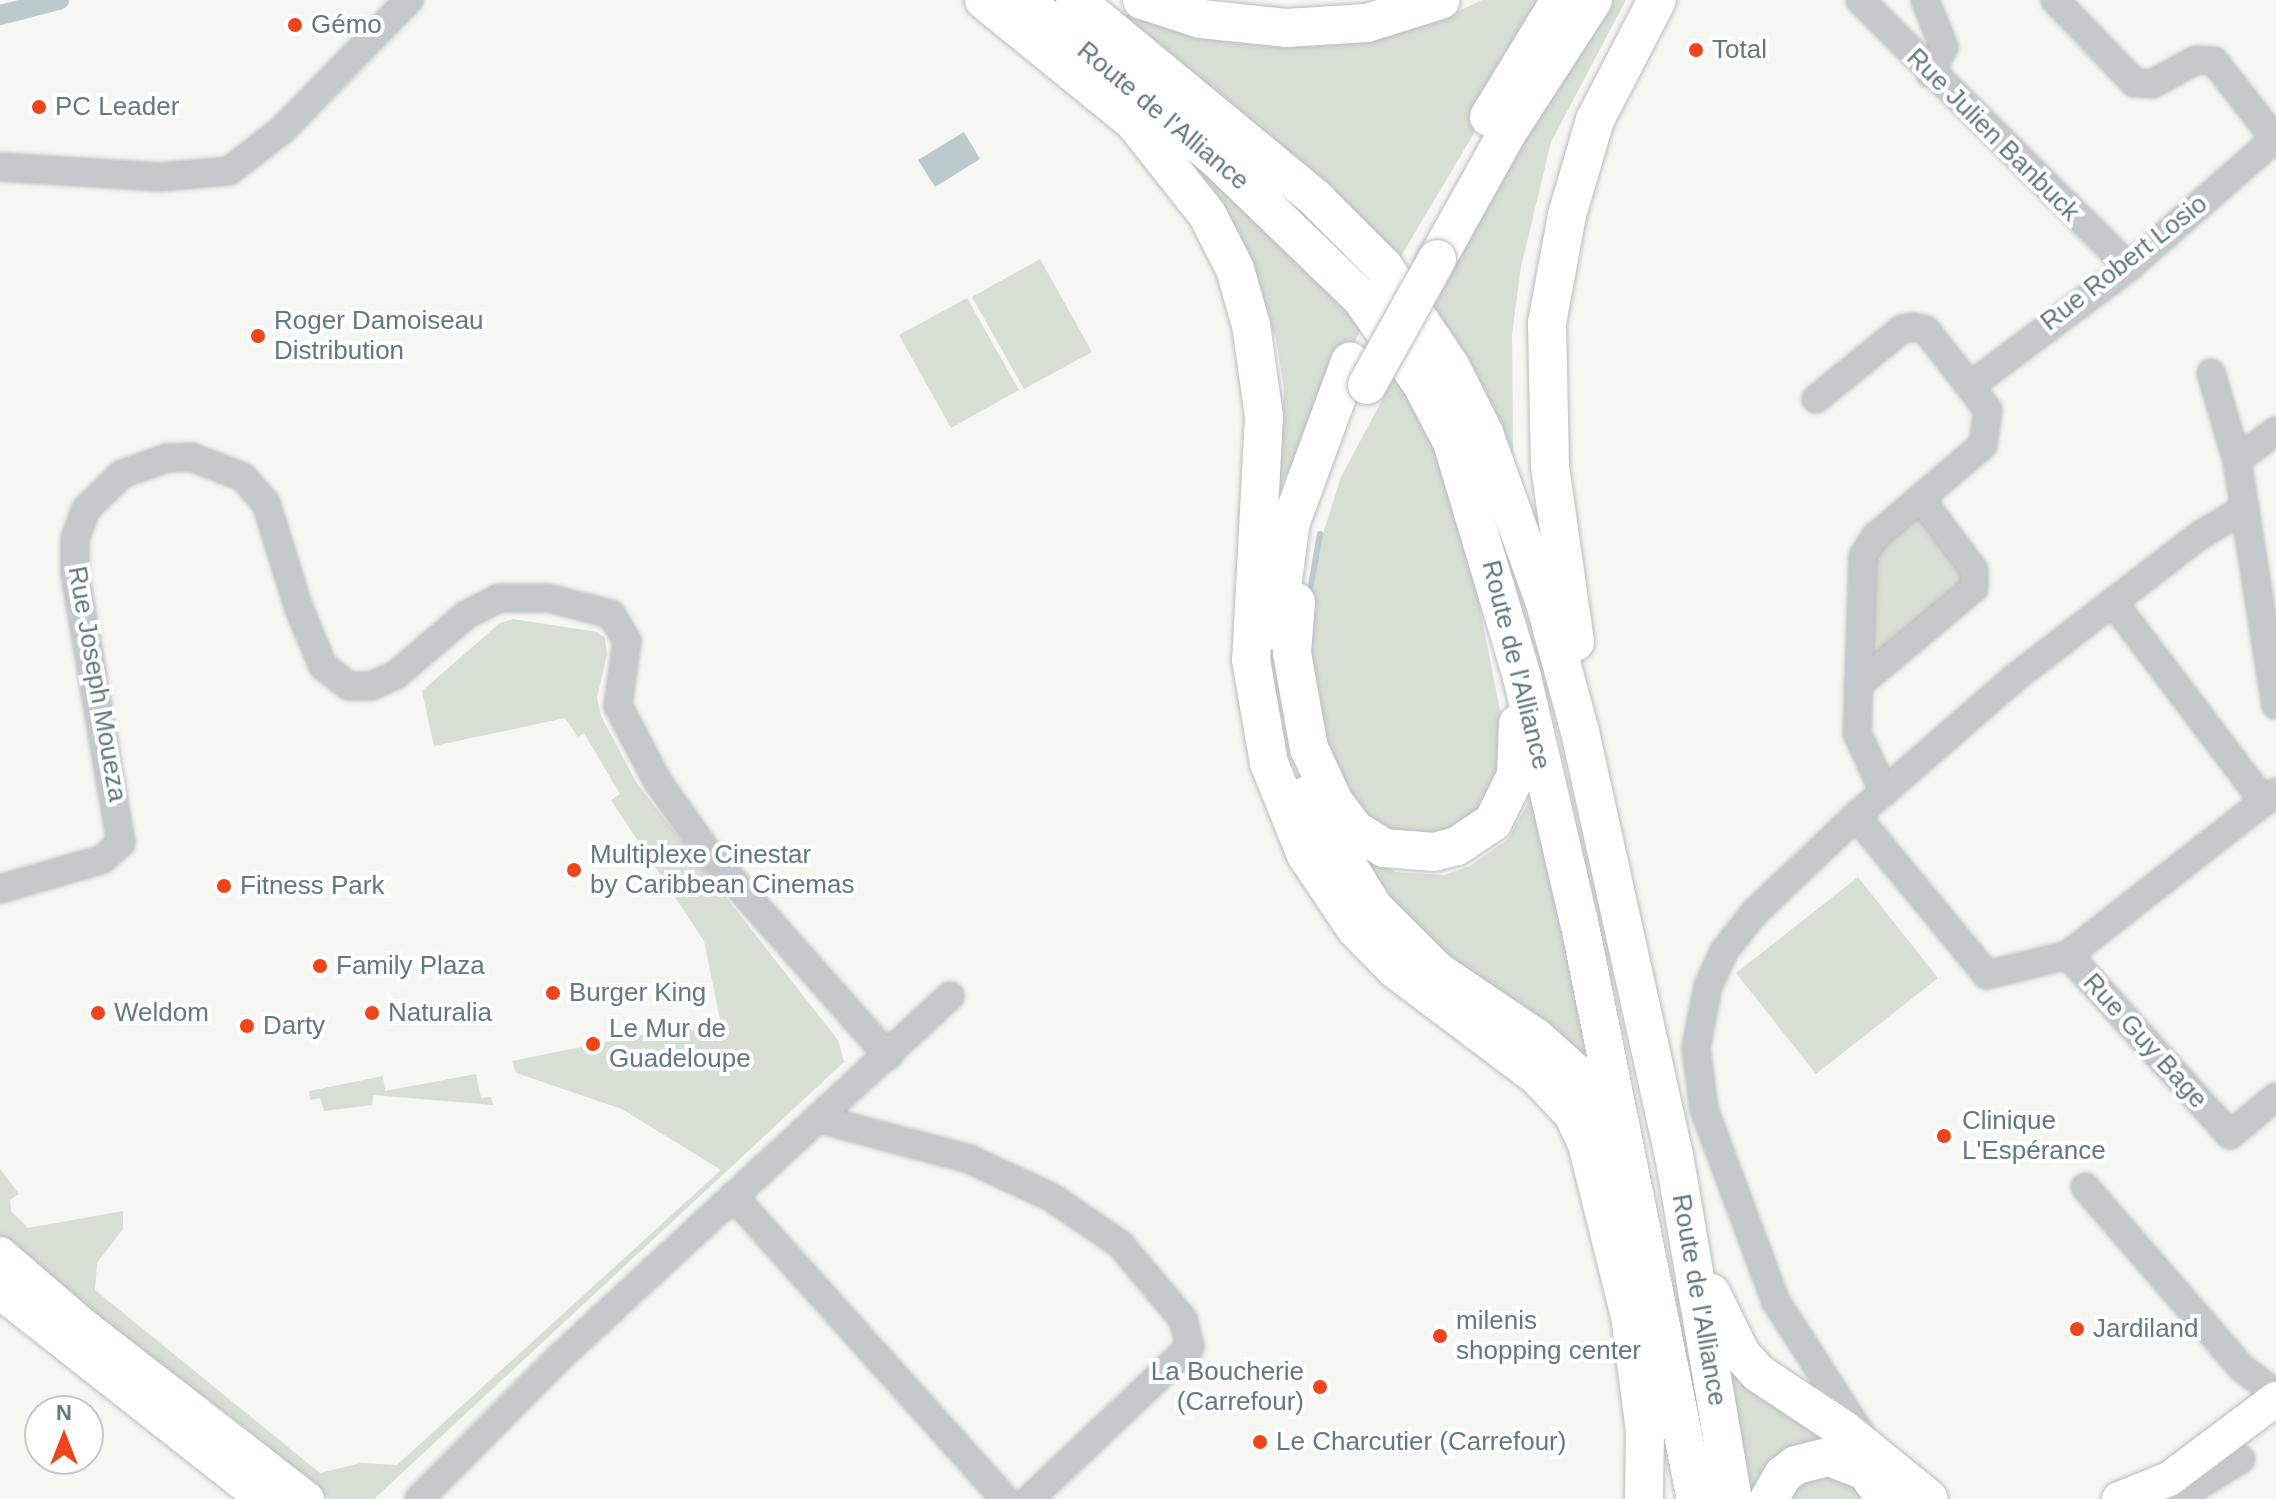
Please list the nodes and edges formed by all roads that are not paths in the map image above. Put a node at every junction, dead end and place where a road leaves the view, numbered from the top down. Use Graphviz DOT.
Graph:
graph roads {
  1 [pos="409,0"];
  2 [pos="984,0"];
  3 [pos="1023,0"];
  4 [pos="1075,0"];
  5 [pos="1142,0"];
  6 [pos="1441,0"];
  7 [pos="1560,0"];
  8 [pos="1593,0"];
  9 [pos="1631,0"];
  10 [pos="1657,0"];
  11 [pos="1860,0"];
  12 [pos="1925,0"];
  13 [pos="2055,0"];
  14 [pos="1930,73"];
  15 [pos="2273,147"];
  16 [pos="0,167"];
  17 [pos="1428,249"];
  18 [pos="2129,267"];
  19 [pos="2211,373"];
  20 [pos="1358,374"];
  21 [pos="1970,386"];
  22 [pos="1816,399"];
  23 [pos="2276,431"];
  24 [pos="2237,460"];
  25 [pos="1920,498"];
  26 [pos="2245,508"];
  27 [pos="1253,597"];
  28 [pos="2113,602"];
  29 [pos="1545,603"];
  30 [pos="1522,677"];
  31 [pos="1858,685"];
  32 [pos="2276,705"];
  33 [pos="1580,732"];
  34 [pos="1884,792"];
  35 [pos="2270,797"];
  36 [pos="1856,816"];
  37 [pos="0,889"];
  38 [pos="2068,955"];
  39 [pos="950,996"];
  40 [pos="888,1056"];
  41 [pos="2276,1097"];
  42 [pos="819,1119"];
  43 [pos="1674,1155"];
  44 [pos="2085,1187"];
  45 [pos="733,1196"];
  46 [pos="0,1254"];
  47 [pos="1648,1254"];
  48 [pos="0,1292"];
  49 [pos="2276,1396"];
  50 [pos="1871,1450"];
  51 [pos="2241,1459"];
  52 [pos="418,1495"];
  53 [pos="263,1499"];
  54 [pos="307,1499"];
  55 [pos="1005,1499"];
  56 [pos="1030,1499"];
  57 [pos="1644,1499"];
  58 [pos="1696,1499"];
  59 [pos="1733,1499"];
  60 [pos="1769,1499"];
  61 [pos="1885,1499"];
  62 [pos="1929,1499"];
  63 [pos="2119,1499"];
  64 [pos="2176,1499"];
  1 -- 16 [label="street"];
  2 -- 27 [label="highway"];
  3 -- 30 [label="highway, Route de l'Alliance"];
  4 -- 29 [label="highway, Route de l'Alliance"];
  5 -- 6 [label="highway"];
  7 -- 17 [label="highway"];
  8 -- 17 [label="highway"];
  9 -- 29 [label="highway"];
  10 -- 33 [label="highway"];
  11 -- 14 [label="street, Rue Julien Banbuck"];
  12 -- 14 [label="street"];
  13 -- 15 [label="street"];
  14 -- 18 [label="street, Rue Julien Banbuck"];
  15 -- 18 [label="street, Rue Robert Losio"];
  17 -- 20 [label="highway, bridge"];
  18 -- 21 [label="street, Rue Robert Losio"];
  19 -- 24 [label="street"];
  20 -- 27 [label="highway"];
  20 -- 30 [label="highway"];
  20 -- 47 [label="highway"];
  21 -- 22 [label="street"];
  21 -- 25 [label="street"];
  23 -- 24 [label="street"];
  24 -- 26 [label="street"];
  25 -- 31 [label="street"];
  25 -- 31 [label="street"];
  26 -- 28 [label="street"];
  26 -- 32 [label="street"];
  27 -- 57 [label="highway"];
  28 -- 34 [label="street"];
  28 -- 35 [label="street"];
  29 -- 33 [label="highway, Route de l'Alliance"];
  30 -- 47 [label="highway, Route de l'Alliance"];
  31 -- 34 [label="street"];
  33 -- 43 [label="highway, Route de l'Alliance"];
  34 -- 36 [label="street"];
  35 -- 38 [label="street, Rue Guy Bage"];
  36 -- 38 [label="street"];
  36 -- 50 [label="street"];
  37 -- 40 [label="street, Rue Joseph Moueza"];
  38 -- 41 [label="street, Rue Guy Bage"];
  39 -- 40 [label="street"];
  40 -- 42 [label="street"];
  42 -- 45 [label="street"];
  42 -- 56 [label="street"];
  43 -- 50 [label="highway"];
  43 -- 59 [label="highway, Route de l'Alliance"];
  44 -- 49 [label="street"];
  45 -- 52 [label="street"];
  45 -- 55 [label="street"];
  46 -- 54 [label="main road"];
  47 -- 58 [label="highway, Route de l'Alliance"];
  48 -- 53 [label="main road"];
  49 -- 63 [label="main road"];
  50 -- 62 [label="highway"];
  51 -- 64 [label="street"];
  60 -- 61 [label="highway"];
}
